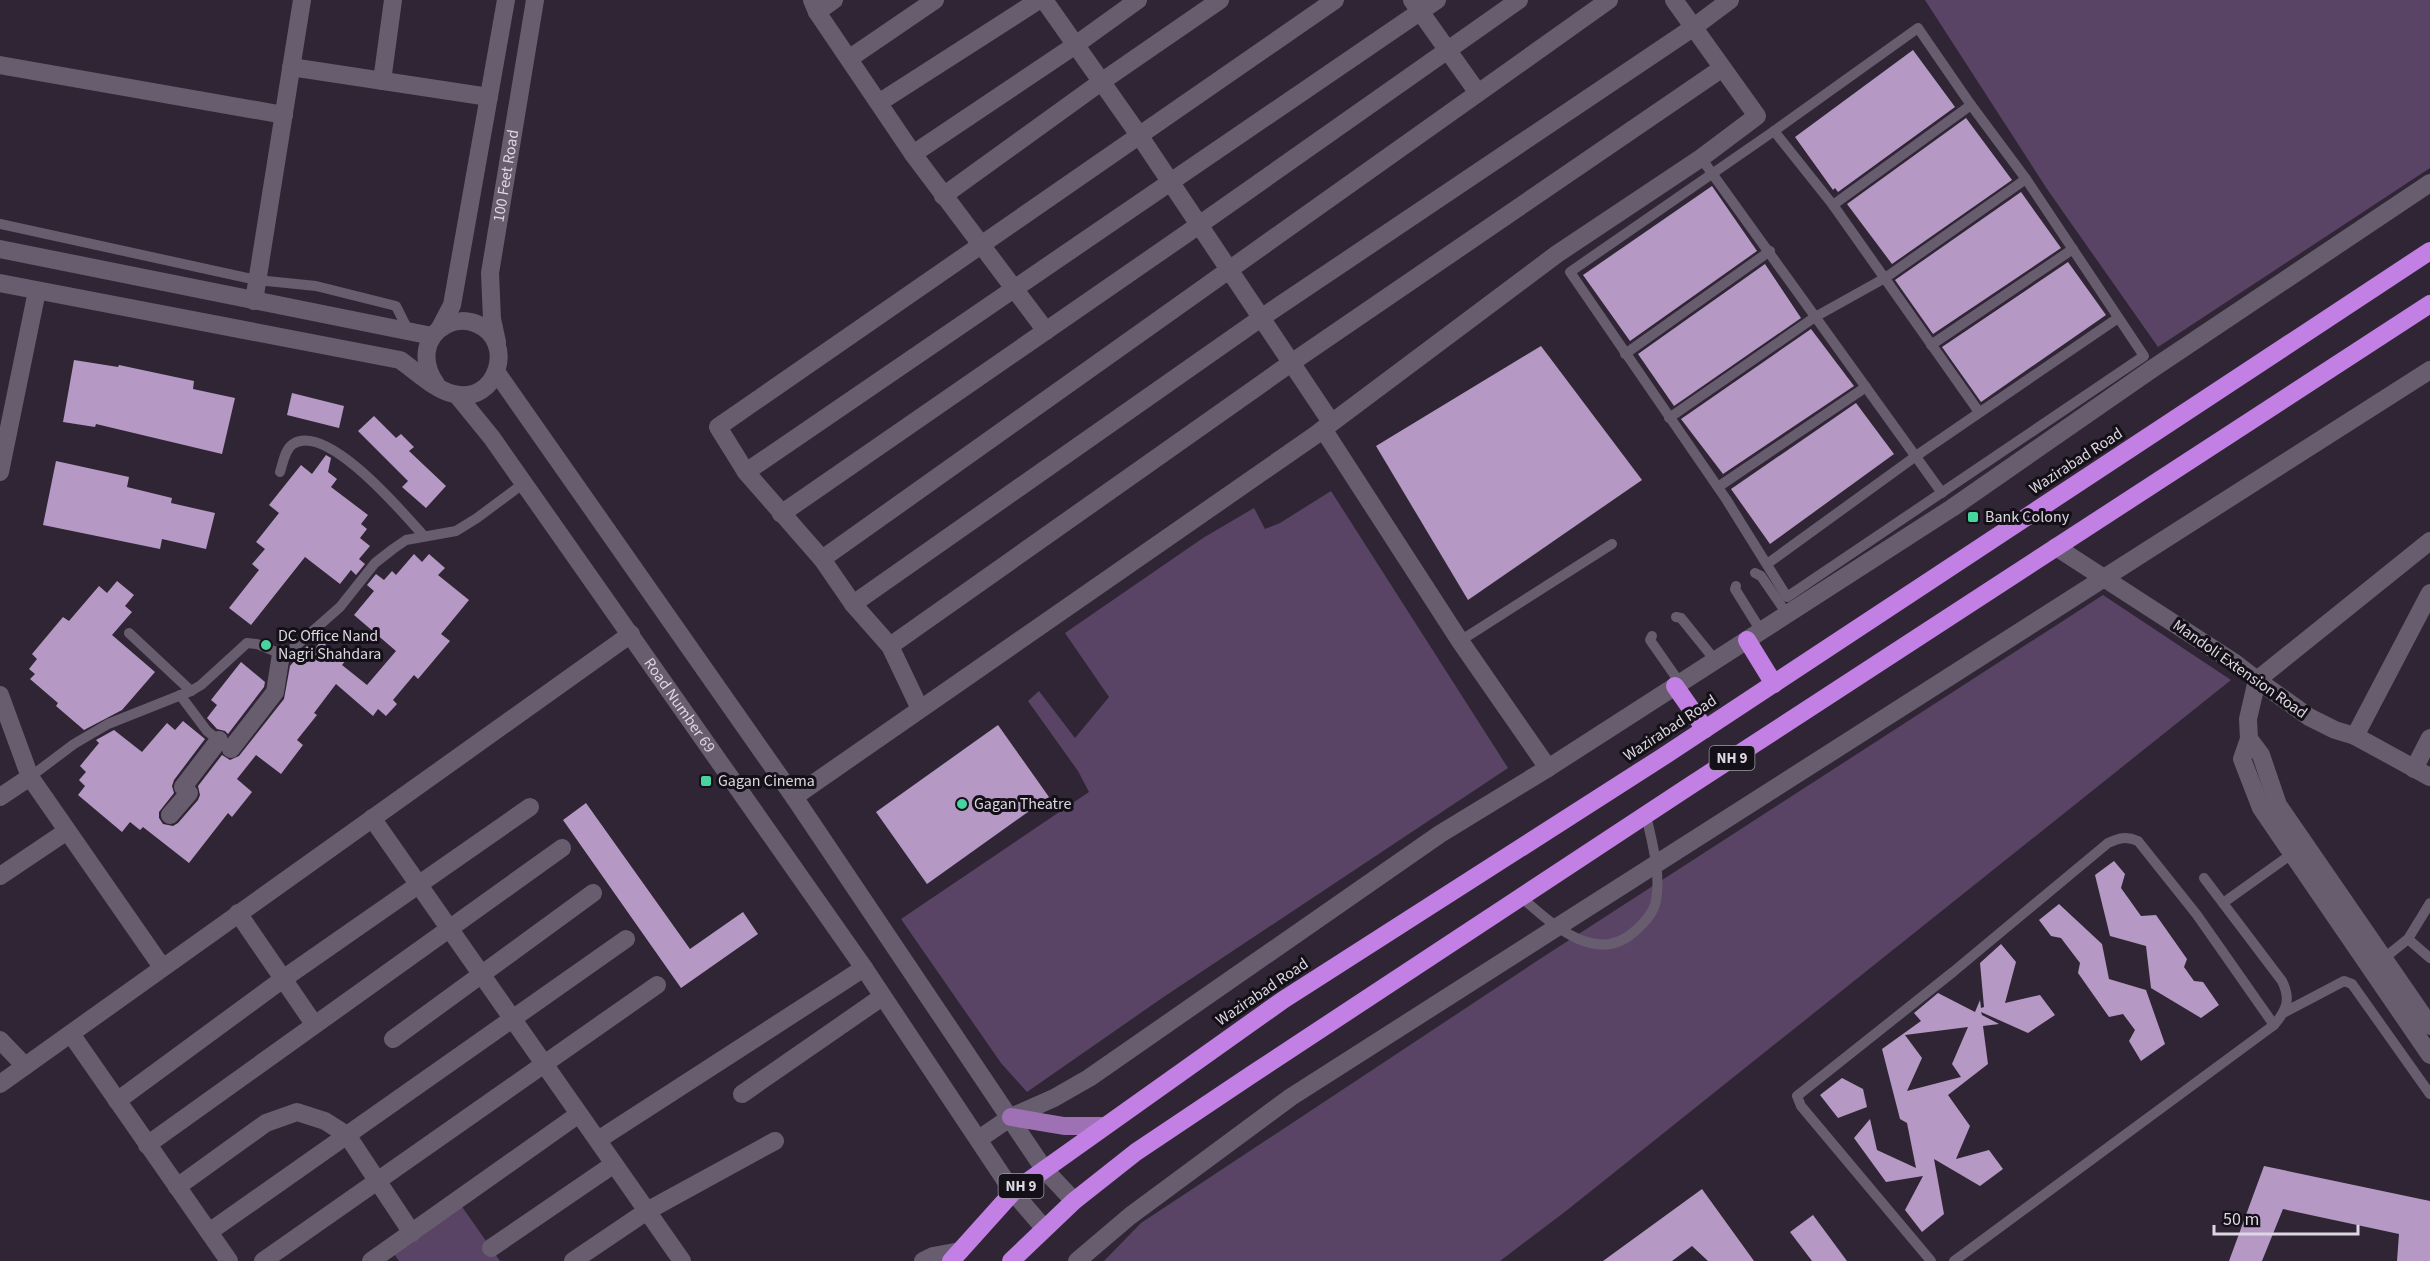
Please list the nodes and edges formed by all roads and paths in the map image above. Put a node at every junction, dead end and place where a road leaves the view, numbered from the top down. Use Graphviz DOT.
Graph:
graph roads {
  1 [pos="302,0"];
  2 [pos="393,0"];
  3 [pos="506,0"];
  4 [pos="535,0"];
  5 [pos="834,0"];
  6 [pos="935,0"];
  7 [pos="1042,0"];
  8 [pos="1138,0"];
  9 [pos="1220,0"];
  10 [pos="1335,0"];
  11 [pos="1437,0"];
  12 [pos="1519,0"];
  13 [pos="1610,0"];
  14 [pos="1674,0"];
  15 [pos="1730,0"];
  16 [pos="814,6"];
  17 [pos="1416,6"];
  18 [pos="1694,27"];
  19 [pos="1074,46"];
  20 [pos="1448,50"];
  21 [pos="850,58"];
  22 [pos="0,65"];
  23 [pos="291,67"];
  24 [pos="1721,69"];
  25 [pos="382,81"];
  26 [pos="1101,82"];
  27 [pos="1478,93"];
  28 [pos="489,98"];
  29 [pos="880,102"];
  30 [pos="1971,105"];
  31 [pos="284,115"];
  32 [pos="1774,131"];
  33 [pos="1139,135"];
  34 [pos="913,154"];
  35 [pos="1701,158"];
  36 [pos="1713,173"];
  37 [pos="2026,179"];
  38 [pos="1169,181"];
  39 [pos="2430,183"];
  40 [pos="943,196"];
  41 [pos="1833,205"];
  42 [pos="0,224"];
  43 [pos="1199,225"];
  44 [pos="981,245"];
  45 [pos="0,249"];
  46 [pos="2073,249"];
  47 [pos="1770,251"];
  48 [pos="2430,251"];
  49 [pos="1229,270"];
  50 [pos="1885,278"];
  51 [pos="257,280"];
  52 [pos="0,283"];
  53 [pos="1013,288"];
  54 [pos="38,291"];
  55 [pos="254,301"];
  56 [pos="2430,304"];
  57 [pos="1815,316"];
  58 [pos="1262,318"];
  59 [pos="2118,318"];
  60 [pos="1046,331"];
  61 [pos="410,332"];
  62 [pos="436,332"];
  63 [pos="1931,345"];
  64 [pos="500,352"];
  65 [pos="1625,354"];
  66 [pos="1291,363"];
  67 [pos="2430,370"];
  68 [pos="497,373"];
  69 [pos="436,384"];
  70 [pos="1866,387"];
  71 [pos="457,395"];
  72 [pos="1979,412"];
  73 [pos="1669,418"];
  74 [pos="1327,426"];
  75 [pos="1916,456"];
  76 [pos="746,471"];
  77 [pos="0,472"];
  78 [pos="280,472"];
  79 [pos="524,483"];
  80 [pos="1718,487"];
  81 [pos="1942,493"];
  82 [pos="781,514"];
  83 [pos="423,535"];
  84 [pos="2429,543"];
  85 [pos="1612,544"];
  86 [pos="2056,547"];
  87 [pos="822,559"];
  88 [pos="1767,564"];
  89 [pos="1755,573"];
  90 [pos="2105,577"];
  91 [pos="1736,586"];
  92 [pos="2430,594"];
  93 [pos="853,604"];
  94 [pos="1787,614"];
  95 [pos="1676,617"];
  96 [pos="129,633"];
  97 [pos="631,634"];
  98 [pos="1754,635"];
  99 [pos="1652,636"];
  100 [pos="1460,641"];
  101 [pos="890,646"];
  102 [pos="281,654"];
  103 [pos="1715,660"];
  104 [pos="2257,680"];
  105 [pos="1677,684"];
  106 [pos="1774,684"];
  107 [pos="186,693"];
  108 [pos="0,695"];
  109 [pos="921,709"];
  110 [pos="1706,729"];
  111 [pos="2355,736"];
  112 [pos="2430,738"];
  113 [pos="225,745"];
  114 [pos="1548,768"];
  115 [pos="2422,773"];
  116 [pos="30,777"];
  117 [pos="0,797"];
  118 [pos="794,797"];
  119 [pos="530,807"];
  120 [pos="1646,814"];
  121 [pos="170,815"];
  122 [pos="372,818"];
  123 [pos="68,831"];
  124 [pos="561,848"];
  125 [pos="2299,849"];
  126 [pos="1657,865"];
  127 [pos="0,876"];
  128 [pos="2204,878"];
  129 [pos="418,885"];
  130 [pos="593,893"];
  131 [pos="1521,897"];
  132 [pos="2223,903"];
  133 [pos="2430,903"];
  134 [pos="238,913"];
  135 [pos="449,928"];
  136 [pos="1557,929"];
  137 [pos="626,939"];
  138 [pos="2408,939"];
  139 [pos="2430,958"];
  140 [pos="2383,959"];
  141 [pos="162,968"];
  142 [pos="864,968"];
  143 [pos="481,974"];
  144 [pos="283,979"];
  145 [pos="657,985"];
  146 [pos="882,997"];
  147 [pos="2285,1012"];
  148 [pos="512,1018"];
  149 [pos="314,1024"];
  150 [pos="2274,1025"];
  151 [pos="2430,1026"];
  152 [pos="71,1034"];
  153 [pos="393,1039"];
  154 [pos="0,1040"];
  155 [pos="2430,1055"];
  156 [pos="544,1065"];
  157 [pos="25,1066"];
  158 [pos="0,1084"];
  159 [pos="742,1094"];
  160 [pos="2430,1094"];
  161 [pos="117,1101"];
  162 [pos="579,1114"];
  163 [pos="1011,1117"];
  164 [pos="1104,1126"];
  165 [pos="347,1135"];
  166 [pos="979,1139"];
  167 [pos="598,1140"];
  168 [pos="774,1142"];
  169 [pos="147,1145"];
  170 [pos="614,1164"];
  171 [pos="1044,1169"];
  172 [pos="376,1180"];
  173 [pos="177,1187"];
  174 [pos="1013,1192"];
  175 [pos="1074,1202"];
  176 [pos="647,1211"];
  177 [pos="1044,1228"];
  178 [pos="208,1232"];
  179 [pos="412,1233"];
  180 [pos="491,1248"];
  181 [pos="956,1256"];
  182 [pos="229,1261"];
  183 [pos="263,1261"];
  184 [pos="371,1261"];
  185 [pos="573,1261"];
  186 [pos="681,1261"];
  187 [pos="923,1261"];
  188 [pos="1011,1261"];
  189 [pos="1077,1261"];
  190 [pos="1931,1261"];
  191 [pos="1954,1261"];
  1 -- 23 [label="street"];
  2 -- 25 [label="street"];
  3 -- 28 [label="street, 100 Feet Road"];
  4 -- 64 [label="street, 100 Feet Road"];
  5 -- 16 [label="street"];
  6 -- 21 [label="street"];
  7 -- 19 [label="street"];
  7 -- 29 [label="street"];
  8 -- 19 [label="street"];
  9 -- 26 [label="street"];
  10 -- 33 [label="street"];
  11 -- 17 [label="street"];
  12 -- 20 [label="street"];
  13 -- 27 [label="street"];
  14 -- 18 [label="street"];
  15 -- 18 [label="street"];
  16 -- 21 [label="street"];
  17 -- 20 [label="street"];
  17 -- 38 [label="street"];
  18 -- 24 [label="street"];
  18 -- 58 [label="street"];
  19 -- 26 [label="street"];
  19 -- 34 [label="street"];
  20 -- 27 [label="street"];
  20 -- 43 [label="street"];
  21 -- 29 [label="street"];
  22 -- 31 [label="street"];
  23 -- 25 [label="street"];
  23 -- 31 [label="street"];
  24 -- 35 [label="street"];
  24 -- 66 [label="street"];
  25 -- 28 [label="street"];
  26 -- 33 [label="street"];
  26 -- 40 [label="street"];
  27 -- 49 [label="street"];
  28 -- 62 [label="street, 100 Feet Road"];
  29 -- 34 [label="street"];
  30 -- 32 [label="lane"];
  30 -- 37 [label="lane"];
  30 -- 41 [label="lane"];
  31 -- 51 [label="street"];
  32 -- 36 [label="lane"];
  32 -- 41 [label="lane"];
  33 -- 38 [label="street"];
  33 -- 44 [label="street"];
  34 -- 40 [label="street"];
  35 -- 36 [label="lane"];
  35 -- 74 [label="street"];
  36 -- 47 [label="lane"];
  36 -- 65 [label="lane"];
  37 -- 46 [label="lane"];
  37 -- 50 [label="lane"];
  38 -- 43 [label="street"];
  38 -- 53 [label="street"];
  39 -- 94 [label="street"];
  40 -- 44 [label="street"];
  41 -- 50 [label="lane"];
  42 -- 51 [label="lane"];
  43 -- 49 [label="street"];
  43 -- 60 [label="street"];
  44 -- 53 [label="street"];
  44 -- 76 [label="street"];
  45 -- 55 [label="street"];
  46 -- 59 [label="lane"];
  46 -- 63 [label="lane"];
  47 -- 57 [label="lane"];
  47 -- 65 [label="lane"];
  48 -- 106 [label="highway, Wazirabad Road / NH 9"];
  49 -- 58 [label="street"];
  49 -- 87 [label="street"];
  50 -- 57 [label="lane"];
  50 -- 63 [label="lane"];
  51 -- 55 [label="street"];
  51 -- 61 [label="lane"];
  52 -- 54 [label="street"];
  53 -- 60 [label="street"];
  53 -- 76 [label="street"];
  54 -- 69 [label="street"];
  54 -- 77 [label="street"];
  55 -- 61 [label="street"];
  56 -- 86 [label="highway, NH 9"];
  57 -- 70 [label="lane"];
  57 -- 73 [label="lane"];
  58 -- 66 [label="street"];
  58 -- 93 [label="street"];
  59 -- 72 [label="lane"];
  59 -- 81 [label="lane"];
  60 -- 82 [label="street"];
  61 -- 62 [label="street"];
  62 -- 64 [label="street"];
  62 -- 69 [label="street"];
  63 -- 72 [label="lane"];
  64 -- 68 [label="street"];
  65 -- 73 [label="lane"];
  66 -- 74 [label="street"];
  66 -- 101 [label="street"];
  67 -- 90 [label="street"];
  68 -- 71 [label="street"];
  68 -- 118 [label="street"];
  69 -- 71 [label="street"];
  70 -- 75 [label="lane"];
  70 -- 80 [label="lane"];
  71 -- 79 [label="street, Road Number 69"];
  72 -- 75 [label="lane"];
  73 -- 80 [label="lane"];
  74 -- 100 [label="street"];
  74 -- 109 [label="street"];
  75 -- 81 [label="lane"];
  75 -- 88 [label="lane"];
  76 -- 82 [label="street"];
  78 -- 83 [label="lane"];
  79 -- 83 [label="lane"];
  79 -- 97 [label="street, Road Number 69"];
  80 -- 88 [label="lane"];
  81 -- 88 [label="lane"];
  82 -- 87 [label="street"];
  83 -- 102 [label="lane"];
  84 -- 104 [label="street"];
  85 -- 100 [label="lane"];
  86 -- 90 [label="street, Mandoli Extension Road"];
  86 -- 120 [label="highway, NH 9"];
  87 -- 93 [label="street"];
  89 -- 94 [label="lane"];
  90 -- 104 [label="street, Mandoli Extension Road"];
  90 -- 126 [label="street"];
  91 -- 98 [label="lane"];
  92 -- 111 [label="street"];
  93 -- 101 [label="street"];
  94 -- 98 [label="street"];
  95 -- 103 [label="lane"];
  96 -- 107 [label="lane"];
  97 -- 122 [label="street"];
  97 -- 142 [label="street, Road Number 69"];
  98 -- 103 [label="street"];
  98 -- 106 [label="highway"];
  99 -- 105 [label="lane"];
  100 -- 114 [label="street"];
  101 -- 109 [label="street"];
  102 -- 107 [label="lane"];
  102 -- 113 [label="street"];
  103 -- 105 [label="street"];
  104 -- 111 [label="street, Mandoli Extension Road"];
  104 -- 125 [label="street"];
  105 -- 110 [label="highway"];
  105 -- 114 [label="street"];
  106 -- 110 [label="highway, Wazirabad Road / NH 9"];
  107 -- 113 [label="lane"];
  107 -- 116 [label="lane"];
  108 -- 116 [label="street"];
  109 -- 118 [label="street"];
  110 -- 164 [label="highway, Wazirabad Road / NH 9"];
  111 -- 115 [label="street, Mandoli Extension Road"];
  112 -- 115 [label="street"];
  113 -- 121 [label="street"];
  114 -- 163 [label="street"];
  116 -- 117 [label="street"];
  116 -- 123 [label="street"];
  118 -- 163 [label="street"];
  119 -- 129 [label="street"];
  120 -- 126 [label="lane"];
  120 -- 131 [label="highway, NH 9"];
  122 -- 129 [label="street"];
  122 -- 134 [label="street"];
  123 -- 127 [label="street"];
  123 -- 141 [label="street"];
  124 -- 135 [label="street"];
  125 -- 132 [label="lane"];
  125 -- 140 [label="street"];
  125 -- 155 [label="street"];
  126 -- 136 [label="street"];
  126 -- 136 [label="lane"];
  128 -- 132 [label="lane"];
  129 -- 135 [label="street"];
  129 -- 144 [label="street"];
  130 -- 143 [label="street"];
  131 -- 136 [label="lane"];
  131 -- 175 [label="highway, NH 9"];
  132 -- 147 [label="lane"];
  133 -- 138 [label="lane"];
  134 -- 141 [label="street"];
  134 -- 144 [label="street"];
  135 -- 143 [label="street"];
  135 -- 149 [label="street"];
  136 -- 189 [label="street"];
  137 -- 148 [label="street"];
  138 -- 139 [label="lane"];
  138 -- 140 [label="lane"];
  140 -- 151 [label="street"];
  141 -- 152 [label="street"];
  142 -- 146 [label="street, Road Number 69"];
  142 -- 167 [label="street"];
  143 -- 148 [label="street"];
  143 -- 153 [label="street"];
  144 -- 149 [label="street"];
  144 -- 161 [label="street"];
  145 -- 156 [label="street"];
  146 -- 159 [label="street"];
  146 -- 166 [label="street, Road Number 69"];
  147 -- 150 [label="lane"];
  147 -- 160 [label="lane"];
  148 -- 156 [label="street"];
  148 -- 165 [label="street"];
  149 -- 169 [label="street"];
  150 -- 190 [label="lane"];
  150 -- 191 [label="lane"];
  152 -- 157 [label="street"];
  152 -- 161 [label="street"];
  154 -- 157 [label="street"];
  156 -- 162 [label="street"];
  156 -- 172 [label="street"];
  157 -- 158 [label="street"];
  161 -- 169 [label="street"];
  162 -- 167 [label="street"];
  162 -- 179 [label="street"];
  163 -- 164 [label="main road"];
  163 -- 166 [label="street"];
  163 -- 171 [label="street"];
  164 -- 171 [label="highway, Wazirabad Road / NH 9"];
  165 -- 172 [label="street"];
  165 -- 173 [label="street"];
  165 -- 178 [label="street"];
  166 -- 174 [label="street, Road Number 69"];
  167 -- 170 [label="street"];
  168 -- 176 [label="street"];
  169 -- 173 [label="street"];
  170 -- 176 [label="street"];
  170 -- 180 [label="street"];
  171 -- 174 [label="highway, Wazirabad Road / NH 9"];
  171 -- 175 [label="street"];
  172 -- 179 [label="street"];
  172 -- 183 [label="street"];
  173 -- 178 [label="street"];
  174 -- 177 [label="street, Road Number 69"];
  174 -- 181 [label="highway, Wazirabad Road / NH 9"];
  175 -- 177 [label="highway, NH 9"];
  176 -- 185 [label="street"];
  176 -- 186 [label="street"];
  177 -- 188 [label="highway, NH 9"];
  178 -- 182 [label="street"];
  179 -- 184 [label="street"];
  181 -- 187 [label="street"];
}
